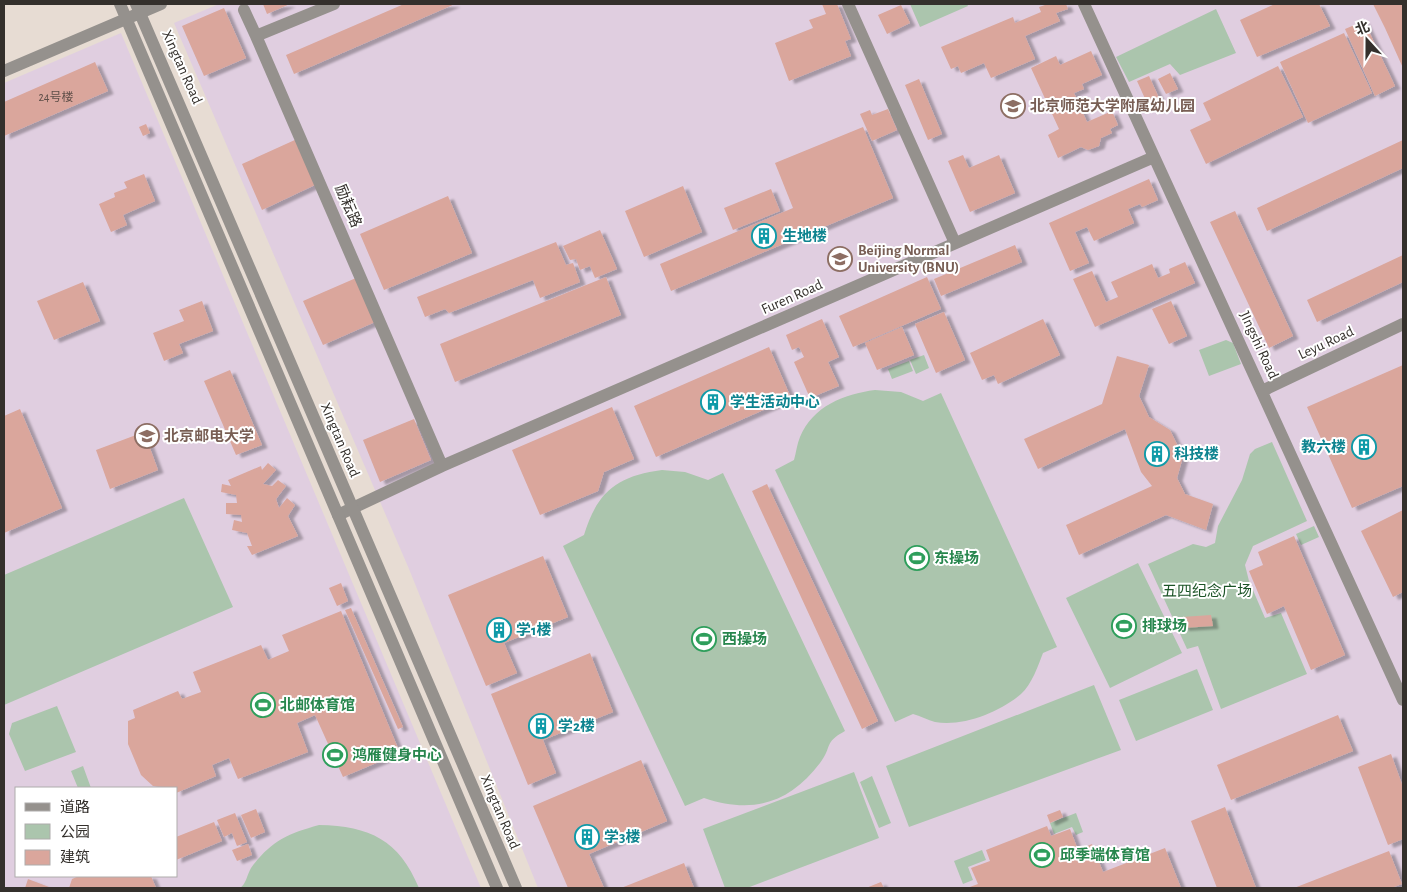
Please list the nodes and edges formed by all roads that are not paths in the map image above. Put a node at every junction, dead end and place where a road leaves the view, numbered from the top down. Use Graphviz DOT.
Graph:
graph roads {
  1 [pos="120,4"];
  2 [pos="160,4"];
  3 [pos="334,4"];
  4 [pos="848,4"];
  5 [pos="1084,4"];
  6 [pos="138,8"];
  7 [pos="244,10"];
  8 [pos="126,18"];
  9 [pos="256,36"];
  10 [pos="4,71"];
  11 [pos="1154,157"];
  12 [pos="955,242"];
  13 [pos="1403,324"];
  14 [pos="1262,390"];
  15 [pos="442,466"];
  16 [pos="352,509"];
  17 [pos="338,515"];
  18 [pos="1403,700"];
  19 [pos="497,888"];
  20 [pos="516,888"];
  1 -- 8 [label="street, Xingtan Road"];
  2 -- 6 [label="street"];
  3 -- 9 [label="street"];
  4 -- 12 [label="street"];
  5 -- 11 [label="street, JIngshi Road"];
  6 -- 8 [label="street"];
  6 -- 16 [label="street, Xingtan Road"];
  7 -- 9 [label="street, 励耘路"];
  8 -- 10 [label="street"];
  8 -- 17 [label="street, Xingtan Road"];
  9 -- 15 [label="street, 励耘路"];
  11 -- 12 [label="street, Furen Road"];
  11 -- 14 [label="street, JIngshi Road"];
  12 -- 15 [label="street, Furen Road"];
  13 -- 14 [label="street, Leyu Road"];
  14 -- 18 [label="street, JIngshi Road"];
  15 -- 16 [label="street, Furen Road"];
  16 -- 17 [label="street, Furen Road"];
  16 -- 20 [label="street, Xingtan Road"];
  17 -- 19 [label="street, Xingtan Road"];
}
